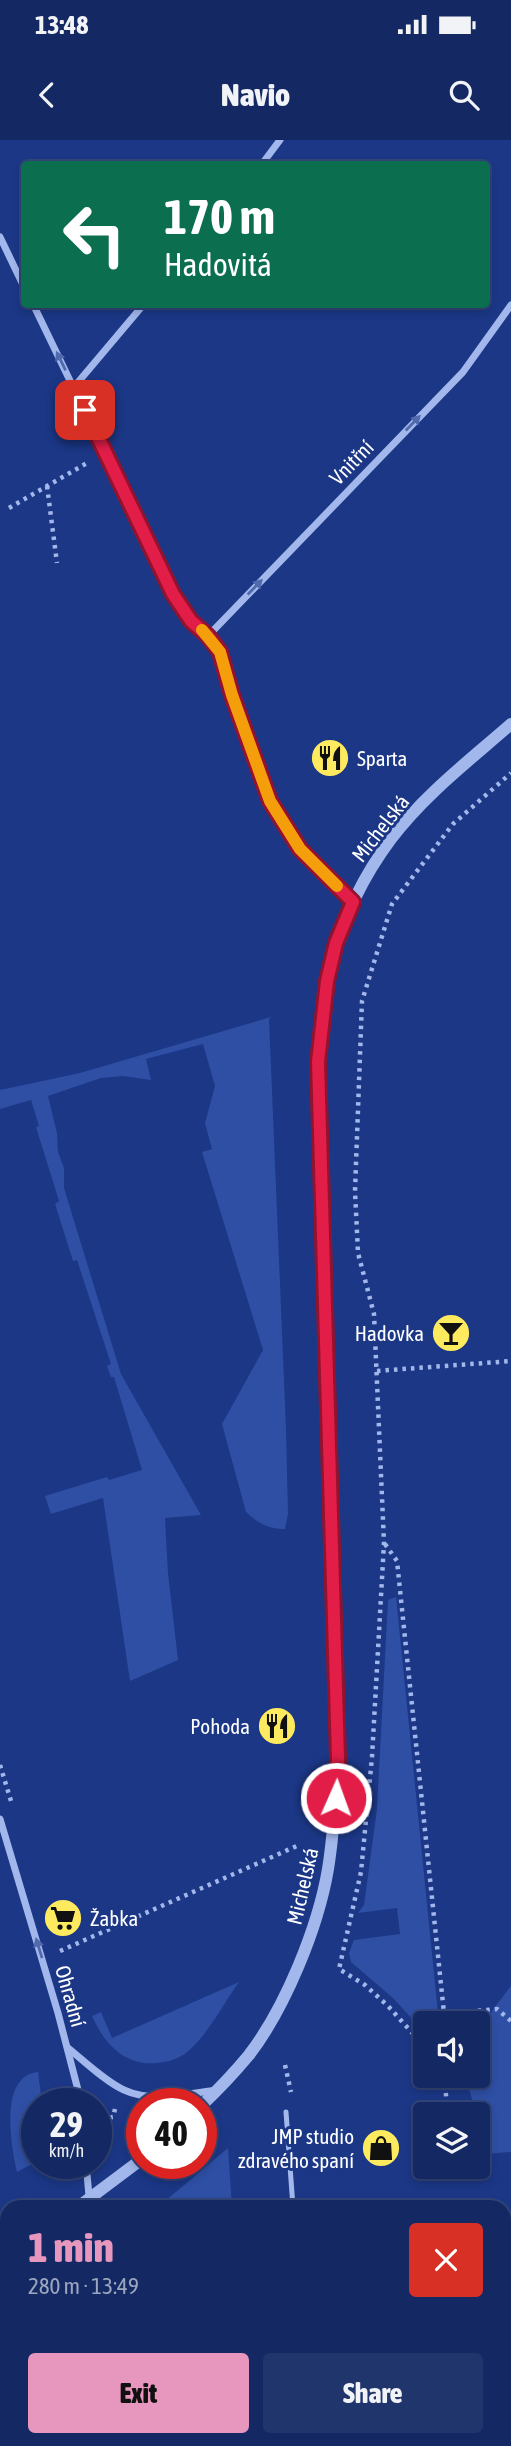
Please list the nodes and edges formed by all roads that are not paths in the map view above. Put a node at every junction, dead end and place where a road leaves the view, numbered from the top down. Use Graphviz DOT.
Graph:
graph roads {
  1 [pos="280,140"];
  2 [pos="264,161"];
  3 [pos="0,237"];
  4 [pos="21,281"];
  5 [pos="511,305"];
  6 [pos="35,308"];
  7 [pos="141,308"];
  8 [pos="74,387"];
  9 [pos="208,636"];
  10 [pos="511,724"];
  11 [pos="353,902"];
  12 [pos="0,1819"];
  13 [pos="68,2048"];
  14 [pos="76,2088"];
  15 [pos="218,2090"];
  16 [pos="286,2112"];
  17 [pos="126,2172"];
  18 [pos="86,2179"];
  19 [pos="86,2200"];
  20 [pos="91,2200"];
  21 [pos="292,2200"];
  1 -- 2 [label="street"];
  3 -- 4 [label="street"];
  9 -- 5 [label="street, Vnitřní, one-way"];
  8 -- 6 [label="street, one-way"];
  7 -- 8 [label="street"];
  8 -- 9 [label="street"];
  9 -- 11 [label="street"];
  10 -- 11 [label="street, Michelská"];
  11 -- 15 [label="street, Michelská"];
  13 -- 12 [label="street, Ohradní, one-way"];
  13 -- 14 [label="street, Ohradní"];
  13 -- 15 [label="street"];
  16 -- 21 [label="lane"];
  17 -- 20 [label="street"];
  18 -- 19 [label="street"];
}
